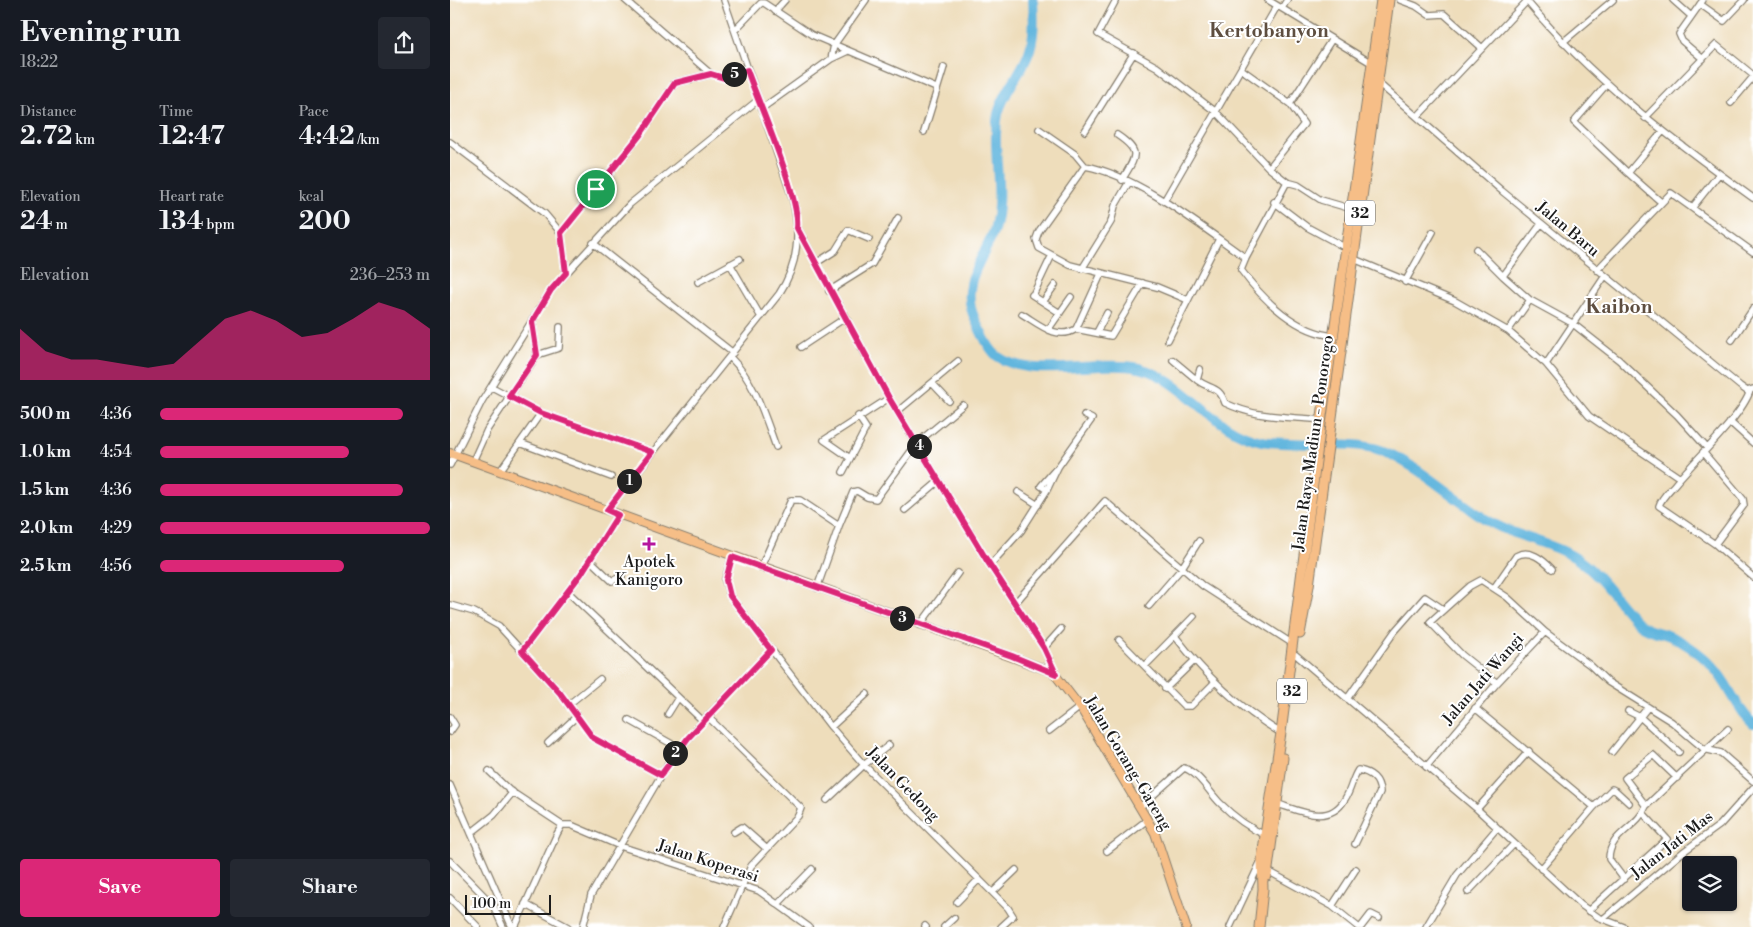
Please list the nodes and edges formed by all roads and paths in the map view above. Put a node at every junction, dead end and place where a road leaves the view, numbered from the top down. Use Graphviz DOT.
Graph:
graph roads {
  1 [pos="625,0"];
  2 [pos="724,0"];
  3 [pos="784,0"];
  4 [pos="866,0"];
  5 [pos="1116,0"];
  6 [pos="1268,0"];
  7 [pos="1287,0"];
  8 [pos="1381,0"];
  9 [pos="1389,0"];
  10 [pos="1400,0"];
  11 [pos="1526,0"];
  12 [pos="1613,0"];
  13 [pos="1673,0"];
  14 [pos="1744,0"];
  15 [pos="1702,2"];
  16 [pos="1279,7"];
  17 [pos="775,11"];
  18 [pos="1691,16"];
  19 [pos="735,30"];
  20 [pos="1332,39"];
  21 [pos="1563,42"];
  22 [pos="834,45"];
  23 [pos="1481,47"];
  24 [pos="848,50"];
  25 [pos="1134,53"];
  26 [pos="831,58"];
  27 [pos="1703,59"];
  28 [pos="1373,64"];
  29 [pos="944,67"];
  30 [pos="1241,69"];
  31 [pos="747,70"];
  32 [pos="711,74"];
  33 [pos="1753,76"];
  34 [pos="1374,80"];
  35 [pos="1607,84"];
  36 [pos="936,88"];
  37 [pos="758,100"];
  38 [pos="1731,103"];
  39 [pos="1290,104"];
  40 [pos="761,109"];
  41 [pos="1216,112"];
  42 [pos="1418,116"];
  43 [pos="1645,118"];
  44 [pos="1039,129"];
  45 [pos="1085,131"];
  46 [pos="1663,131"];
  47 [pos="924,132"];
  48 [pos="1117,135"];
  49 [pos="450,142"];
  50 [pos="1085,166"];
  51 [pos="1269,168"];
  52 [pos="1628,173"];
  53 [pos="1720,174"];
  54 [pos="1126,181"];
  55 [pos="1287,182"];
  56 [pos="1753,198"];
  57 [pos="1164,201"];
  58 [pos="1274,202"];
  59 [pos="1660,202"];
  60 [pos="1692,208"];
  61 [pos="1352,209"];
  62 [pos="898,218"];
  63 [pos="1541,224"];
  64 [pos="797,228"];
  65 [pos="1433,232"];
  66 [pos="561,233"];
  67 [pos="869,239"];
  68 [pos="1218,239"];
  69 [pos="593,243"];
  70 [pos="1476,249"];
  71 [pos="1753,252"];
  72 [pos="1352,253"];
  73 [pos="1052,255"];
  74 [pos="1246,258"];
  75 [pos="740,259"];
  76 [pos="816,263"];
  77 [pos="730,264"];
  78 [pos="1082,269"];
  79 [pos="1597,270"];
  80 [pos="566,273"];
  81 [pos="1101,274"];
  82 [pos="1503,276"];
  83 [pos="1605,276"];
  84 [pos="698,282"];
  85 [pos="1405,282"];
  86 [pos="1144,283"];
  87 [pos="1054,285"];
  88 [pos="829,291"];
  89 [pos="1071,297"];
  90 [pos="1188,300"];
  91 [pos="1530,300"];
  92 [pos="1044,302"];
  93 [pos="1753,309"];
  94 [pos="1107,312"];
  95 [pos="1060,313"];
  96 [pos="1022,314"];
  97 [pos="761,317"];
  98 [pos="845,318"];
  99 [pos="532,322"];
  100 [pos="1572,323"];
  101 [pos="560,326"];
  102 [pos="1076,329"];
  103 [pos="1048,330"];
  104 [pos="1508,331"];
  105 [pos="1097,332"];
  106 [pos="1335,336"];
  107 [pos="1168,340"];
  108 [pos="1732,340"];
  109 [pos="801,347"];
  110 [pos="537,355"];
  111 [pos="731,355"];
  112 [pos="1173,360"];
  113 [pos="958,361"];
  114 [pos="1546,364"];
  115 [pos="1200,369"];
  116 [pos="1333,373"];
  117 [pos="1197,380"];
  118 [pos="932,383"];
  119 [pos="492,386"];
  120 [pos="1752,390"];
  121 [pos="509,396"];
  122 [pos="889,398"];
  123 [pos="949,401"];
  124 [pos="963,405"];
  125 [pos="898,411"];
  126 [pos="541,413"];
  127 [pos="1084,415"];
  128 [pos="858,416"];
  129 [pos="1320,422"];
  130 [pos="1730,422"];
  131 [pos="520,443"];
  132 [pos="917,443"];
  133 [pos="1753,443"];
  134 [pos="776,447"];
  135 [pos="1705,450"];
  136 [pos="652,452"];
  137 [pos="452,454"];
  138 [pos="850,458"];
  139 [pos="472,461"];
  140 [pos="450,466"];
  141 [pos="500,471"];
  142 [pos="843,472"];
  143 [pos="611,477"];
  144 [pos="1680,478"];
  145 [pos="939,481"];
  146 [pos="1018,492"];
  147 [pos="1038,505"];
  148 [pos="607,510"];
  149 [pos="905,510"];
  150 [pos="618,515"];
  151 [pos="840,526"];
  152 [pos="1199,541"];
  153 [pos="1714,544"];
  154 [pos="1309,552"];
  155 [pos="732,557"];
  156 [pos="590,560"];
  157 [pos="990,565"];
  158 [pos="761,567"];
  159 [pos="1181,568"];
  160 [pos="1552,570"];
  161 [pos="958,573"];
  162 [pos="622,576"];
  163 [pos="1753,577"];
  164 [pos="817,588"];
  165 [pos="1494,588"];
  166 [pos="568,592"];
  167 [pos="1016,603"];
  168 [pos="450,605"];
  169 [pos="1149,606"];
  170 [pos="1443,610"];
  171 [pos="1194,616"];
  172 [pos="920,625"];
  173 [pos="1061,629"];
  174 [pos="1545,632"];
  175 [pos="1175,636"];
  176 [pos="1119,640"];
  177 [pos="1293,644"];
  178 [pos="1044,648"];
  179 [pos="771,650"];
  180 [pos="522,651"];
  181 [pos="1296,655"];
  182 [pos="1194,661"];
  183 [pos="1145,666"];
  184 [pos="1056,674"];
  185 [pos="600,679"];
  186 [pos="1215,682"];
  187 [pos="1497,683"];
  188 [pos="1166,689"];
  189 [pos="867,694"];
  190 [pos="678,698"];
  191 [pos="1347,699"];
  192 [pos="568,705"];
  193 [pos="1080,707"];
  194 [pos="1648,707"];
  195 [pos="1475,708"];
  196 [pos="1628,711"];
  197 [pos="668,714"];
  198 [pos="450,717"];
  199 [pos="576,717"];
  200 [pos="1640,717"];
  201 [pos="705,719"];
  202 [pos="629,720"];
  203 [pos="831,726"];
  204 [pos="1728,729"];
  205 [pos="1049,731"];
  206 [pos="450,732"];
  207 [pos="1281,733"];
  208 [pos="548,743"];
  209 [pos="889,745"];
  210 [pos="679,748"];
  211 [pos="1707,750"];
  212 [pos="1529,751"];
  213 [pos="1612,752"];
  214 [pos="1679,752"];
  215 [pos="864,765"];
  216 [pos="1426,767"];
  217 [pos="489,771"];
  218 [pos="661,775"];
  219 [pos="1677,778"];
  220 [pos="1753,781"];
  221 [pos="450,785"];
  222 [pos="1753,788"];
  223 [pos="513,792"];
  224 [pos="827,800"];
  225 [pos="1274,803"];
  226 [pos="1628,803"];
  227 [pos="1646,806"];
  228 [pos="1140,807"];
  229 [pos="1594,807"];
  230 [pos="1477,809"];
  231 [pos="1643,814"];
  232 [pos="1147,820"];
  233 [pos="562,825"];
  234 [pos="1497,828"];
  235 [pos="734,832"];
  236 [pos="471,833"];
  237 [pos="1265,835"];
  238 [pos="1355,844"];
  239 [pos="1514,844"];
  240 [pos="620,846"];
  241 [pos="767,849"];
  242 [pos="1107,851"];
  243 [pos="1262,859"];
  244 [pos="450,862"];
  245 [pos="812,869"];
  246 [pos="1356,869"];
  247 [pos="1540,869"];
  248 [pos="1016,870"];
  249 [pos="1268,871"];
  250 [pos="979,878"];
  251 [pos="1624,879"];
  252 [pos="744,886"];
  253 [pos="1263,889"];
  254 [pos="993,892"];
  255 [pos="1468,892"];
  256 [pos="450,898"];
  257 [pos="957,902"];
  258 [pos="525,904"];
  259 [pos="778,904"];
  260 [pos="1332,906"];
  261 [pos="1588,911"];
  262 [pos="954,918"];
  263 [pos="1378,918"];
  264 [pos="1603,919"];
  265 [pos="478,927"];
  266 [pos="503,927"];
  267 [pos="514,927"];
  268 [pos="568,927"];
  269 [pos="583,927"];
  270 [pos="724,927"];
  271 [pos="809,927"];
  272 [pos="944,927"];
  273 [pos="1001,927"];
  274 [pos="1186,927"];
  275 [pos="1230,927"];
  276 [pos="1259,927"];
  277 [pos="1359,927"];
  278 [pos="1426,927"];
  279 [pos="1624,927"];
  1 -- 32 [label="street"];
  2 -- 19 [label="street"];
  3 -- 17 [label="street"];
  4 -- 22 [label="street"];
  5 -- 25 [label="street"];
  6 -- 16 [label="street"];
  7 -- 16 [label="street"];
  8 -- 28 [label="highway, Jalan Raya Madiun - Ponorogo / 32"];
  9 -- 34 [label="highway, Jalan Raya Madiun - Ponorogo / 32"];
  10 -- 23 [label="street"];
  11 -- 21 [label="street"];
  11 -- 23 [label="street"];
  12 -- 21 [label="street"];
  13 -- 18 [label="street"];
  14 -- 15 [label="street"];
  15 -- 18 [label="street"];
  16 -- 20 [label="street"];
  16 -- 30 [label="street"];
  17 -- 19 [label="street"];
  17 -- 22 [label="street"];
  18 -- 27 [label="street"];
  19 -- 31 [label="street"];
  20 -- 28 [label="street"];
  20 -- 39 [label="street"];
  21 -- 35 [label="street"];
  22 -- 24 [label="street"];
  22 -- 26 [label="street"];
  23 -- 42 [label="street"];
  24 -- 26 [label="street"];
  24 -- 36 [label="street"];
  25 -- 41 [label="street"];
  25 -- 45 [label="street"];
  26 -- 40 [label="street"];
  27 -- 33 [label="street"];
  27 -- 43 [label="street"];
  28 -- 34 [label="highway, Jalan Raya Madiun - Ponorogo / 32"];
  29 -- 36 [label="street"];
  30 -- 39 [label="street"];
  30 -- 41 [label="street"];
  31 -- 32 [label="street"];
  31 -- 37 [label="street"];
  32 -- 66 [label="street"];
  33 -- 38 [label="street"];
  34 -- 42 [label="street, Jalan Baru"];
  34 -- 61 [label="highway, Jalan Raya Madiun - Ponorogo / 32"];
  34 -- 72 [label="highway, Jalan Raya Madiun - Ponorogo / 32"];
  35 -- 43 [label="street"];
  35 -- 52 [label="street"];
  36 -- 47 [label="street"];
  37 -- 40 [label="street"];
  37 -- 69 [label="street"];
  39 -- 51 [label="street"];
  40 -- 64 [label="street"];
  41 -- 51 [label="street"];
  41 -- 57 [label="street"];
  42 -- 63 [label="street, Jalan Baru"];
  43 -- 46 [label="street"];
  44 -- 50 [label="street"];
  46 -- 52 [label="street"];
  46 -- 53 [label="street"];
  48 -- 54 [label="street"];
  49 -- 66 [label="street"];
  50 -- 54 [label="street"];
  50 -- 73 [label="street"];
  51 -- 55 [label="street"];
  52 -- 59 [label="street"];
  53 -- 56 [label="street"];
  53 -- 60 [label="street"];
  54 -- 57 [label="street"];
  54 -- 78 [label="street"];
  55 -- 58 [label="street"];
  55 -- 61 [label="street"];
  57 -- 68 [label="street"];
  58 -- 72 [label="street"];
  58 -- 74 [label="street"];
  59 -- 60 [label="street"];
  59 -- 79 [label="street"];
  60 -- 71 [label="street"];
  61 -- 72 [label="highway, Jalan Raya Madiun - Ponorogo / 32"];
  62 -- 88 [label="street"];
  63 -- 79 [label="street, Jalan Baru"];
  63 -- 82 [label="street"];
  64 -- 76 [label="street"];
  64 -- 97 [label="street"];
  65 -- 85 [label="street"];
  66 -- 80 [label="street"];
  67 -- 76 [label="street"];
  68 -- 74 [label="street"];
  68 -- 90 [label="street"];
  69 -- 80 [label="street"];
  69 -- 111 [label="street"];
  70 -- 82 [label="street"];
  72 -- 85 [label="street"];
  72 -- 106 [label="highway, Jalan Raya Madiun - Ponorogo / 32"];
  72 -- 116 [label="highway, Jalan Raya Madiun - Ponorogo / 32"];
  73 -- 78 [label="street"];
  73 -- 92 [label="street"];
  74 -- 106 [label="street"];
  75 -- 77 [label="street"];
  76 -- 88 [label="street"];
  77 -- 84 [label="street"];
  77 -- 97 [label="street"];
  78 -- 81 [label="street"];
  79 -- 83 [label="street, Jalan Baru"];
  80 -- 99 [label="street"];
  81 -- 86 [label="street"];
  81 -- 102 [label="street"];
  82 -- 91 [label="street"];
  83 -- 100 [label="street"];
  83 -- 120 [label="street, Jalan Baru"];
  85 -- 104 [label="street"];
  86 -- 90 [label="street"];
  86 -- 105 [label="street"];
  87 -- 92 [label="street"];
  88 -- 98 [label="street"];
  89 -- 95 [label="street"];
  90 -- 107 [label="street"];
  91 -- 100 [label="street"];
  91 -- 104 [label="street"];
  92 -- 95 [label="street"];
  93 -- 108 [label="street"];
  94 -- 105 [label="street"];
  95 -- 103 [label="street"];
  96 -- 103 [label="street"];
  97 -- 111 [label="street"];
  98 -- 109 [label="street"];
  98 -- 122 [label="street"];
  99 -- 110 [label="street"];
  99 -- 119 [label="street"];
  100 -- 114 [label="street"];
  100 -- 135 [label="street"];
  101 -- 110 [label="street"];
  102 -- 103 [label="street"];
  102 -- 105 [label="street"];
  104 -- 114 [label="street"];
  106 -- 116 [label="highway, Jalan Raya Madiun - Ponorogo / 32"];
  110 -- 121 [label="street"];
  111 -- 134 [label="street"];
  111 -- 136 [label="street"];
  112 -- 117 [label="street"];
  113 -- 118 [label="street"];
  114 -- 144 [label="street"];
  115 -- 117 [label="street"];
  116 -- 129 [label="highway, Jalan Raya Madiun - Ponorogo / 32"];
  117 -- 129 [label="street"];
  118 -- 123 [label="street"];
  118 -- 125 [label="street"];
  119 -- 121 [label="street"];
  119 -- 137 [label="street"];
  120 -- 130 [label="street"];
  121 -- 126 [label="street"];
  121 -- 139 [label="street"];
  122 -- 125 [label="street"];
  122 -- 128 [label="street"];
  124 -- 132 [label="street"];
  125 -- 132 [label="street"];
  126 -- 131 [label="street"];
  126 -- 136 [label="street"];
  127 -- 147 [label="street"];
  128 -- 138 [label="street"];
  128 -- 138 [label="street"];
  129 -- 154 [label="highway, Jalan Raya Madiun - Ponorogo / 32"];
  130 -- 133 [label="street"];
  130 -- 135 [label="street"];
  131 -- 141 [label="street"];
  131 -- 143 [label="street"];
  132 -- 145 [label="street"];
  132 -- 151 [label="street"];
  135 -- 144 [label="street"];
  135 -- 153 [label="street"];
  136 -- 148 [label="street"];
  137 -- 139 [label="main road"];
  137 -- 140 [label="street"];
  138 -- 142 [label="street"];
  139 -- 141 [label="main road"];
  141 -- 148 [label="main road"];
  144 -- 153 [label="street"];
  145 -- 149 [label="street"];
  145 -- 157 [label="street"];
  146 -- 147 [label="street"];
  147 -- 157 [label="street"];
  148 -- 150 [label="main road"];
  150 -- 155 [label="main road"];
  150 -- 156 [label="street"];
  151 -- 158 [label="street"];
  151 -- 164 [label="street"];
  152 -- 159 [label="street"];
  153 -- 163 [label="street"];
  154 -- 177 [label="highway, Jalan Raya Madiun - Ponorogo / 32"];
  154 -- 181 [label="highway, Jalan Raya Madiun - Ponorogo / 32"];
  155 -- 158 [label="main road"];
  155 -- 179 [label="street, Jalan Gedong"];
  156 -- 162 [label="street"];
  156 -- 166 [label="street"];
  157 -- 167 [label="street"];
  158 -- 164 [label="main road"];
  159 -- 167 [label="street"];
  159 -- 169 [label="street"];
  159 -- 177 [label="street"];
  160 -- 165 [label="street"];
  161 -- 172 [label="street"];
  164 -- 172 [label="main road"];
  165 -- 170 [label="street"];
  165 -- 174 [label="street, Jalan Jati Wangi"];
  166 -- 180 [label="street"];
  166 -- 190 [label="street"];
  167 -- 178 [label="street"];
  168 -- 180 [label="street"];
  170 -- 187 [label="street"];
  170 -- 191 [label="street"];
  171 -- 175 [label="street"];
  172 -- 184 [label="main road"];
  173 -- 178 [label="street"];
  174 -- 187 [label="street, Jalan Jati Wangi"];
  174 -- 194 [label="street"];
  175 -- 182 [label="street"];
  175 -- 183 [label="street"];
  176 -- 183 [label="street"];
  177 -- 207 [label="highway, Jalan Raya Madiun - Ponorogo / 32"];
  178 -- 184 [label="street"];
  179 -- 201 [label="street"];
  179 -- 203 [label="street, Jalan Gedong"];
  180 -- 192 [label="street"];
  181 -- 191 [label="street"];
  181 -- 225 [label="highway, Jalan Raya Madiun - Ponorogo / 32"];
  182 -- 186 [label="street"];
  182 -- 188 [label="street"];
  183 -- 188 [label="street"];
  184 -- 193 [label="main road, Jalan Gorang-Gareng"];
  185 -- 192 [label="street"];
  186 -- 188 [label="street"];
  186 -- 207 [label="street"];
  187 -- 195 [label="street, Jalan Jati Wangi"];
  189 -- 203 [label="street"];
  190 -- 197 [label="street"];
  190 -- 201 [label="street"];
  191 -- 216 [label="street"];
  192 -- 199 [label="street"];
  193 -- 205 [label="street"];
  193 -- 228 [label="main road, Jalan Gorang-Gareng"];
  194 -- 200 [label="street"];
  194 -- 211 [label="street"];
  195 -- 212 [label="street"];
  195 -- 216 [label="street, Jalan Jati Wangi"];
  196 -- 200 [label="street"];
  198 -- 206 [label="street"];
  199 -- 208 [label="street"];
  199 -- 218 [label="street"];
  200 -- 213 [label="street"];
  200 -- 214 [label="street"];
  201 -- 210 [label="street"];
  201 -- 241 [label="street"];
  202 -- 210 [label="street"];
  203 -- 215 [label="street, Jalan Gedong"];
  204 -- 211 [label="street"];
  207 -- 225 [label="highway, Jalan Raya Madiun - Ponorogo / 32"];
  209 -- 215 [label="street"];
  210 -- 218 [label="street"];
  211 -- 219 [label="street"];
  211 -- 220 [label="street"];
  212 -- 229 [label="street"];
  212 -- 230 [label="street"];
  215 -- 224 [label="street"];
  215 -- 250 [label="street, Jalan Gedong"];
  216 -- 230 [label="street"];
  217 -- 223 [label="street, Jalan Koperasi"];
  218 -- 240 [label="street"];
  219 -- 227 [label="street"];
  219 -- 227 [label="street"];
  221 -- 236 [label="street"];
  222 -- 264 [label="street, Jalan Jati Mas"];
  223 -- 233 [label="street, Jalan Koperasi"];
  223 -- 236 [label="street"];
  225 -- 237 [label="highway, Jalan Raya Madiun - Ponorogo / 32"];
  225 -- 238 [label="street"];
  225 -- 249 [label="highway, Jalan Raya Madiun - Ponorogo / 32"];
  226 -- 229 [label="street"];
  227 -- 231 [label="street"];
  228 -- 232 [label="main road, Jalan Gorang-Gareng"];
  228 -- 237 [label="street"];
  229 -- 247 [label="street"];
  230 -- 234 [label="street"];
  231 -- 251 [label="street"];
  231 -- 251 [label="street"];
  232 -- 242 [label="street"];
  232 -- 274 [label="main road, Jalan Gorang-Gareng"];
  233 -- 240 [label="street, Jalan Koperasi"];
  233 -- 258 [label="street"];
  234 -- 239 [label="street"];
  234 -- 278 [label="street"];
  235 -- 241 [label="street"];
  236 -- 267 [label="street"];
  237 -- 243 [label="highway, Jalan Raya Madiun - Ponorogo / 32"];
  239 -- 247 [label="street"];
  239 -- 255 [label="street"];
  240 -- 252 [label="street, Jalan Koperasi"];
  240 -- 269 [label="street"];
  241 -- 252 [label="street"];
  243 -- 253 [label="highway, Jalan Raya Madiun - Ponorogo / 32"];
  243 -- 275 [label="street"];
  244 -- 266 [label="street"];
  245 -- 259 [label="street"];
  246 -- 260 [label="street"];
  247 -- 261 [label="street"];
  248 -- 254 [label="street"];
  249 -- 253 [label="highway, Jalan Raya Madiun - Ponorogo / 32"];
  249 -- 260 [label="street"];
  250 -- 254 [label="street, Jalan Gedong"];
  250 -- 257 [label="street"];
  251 -- 261 [label="street"];
  252 -- 259 [label="street, Jalan Koperasi"];
  252 -- 270 [label="street"];
  253 -- 276 [label="highway, Jalan Raya Madiun - Ponorogo / 32"];
  254 -- 273 [label="street, Jalan Gedong"];
  256 -- 265 [label="street"];
  258 -- 267 [label="street"];
  258 -- 268 [label="street"];
  259 -- 271 [label="street, Jalan Koperasi"];
  260 -- 277 [label="street"];
  261 -- 264 [label="street"];
  262 -- 272 [label="street"];
  263 -- 277 [label="street"];
  264 -- 279 [label="street"];
}
